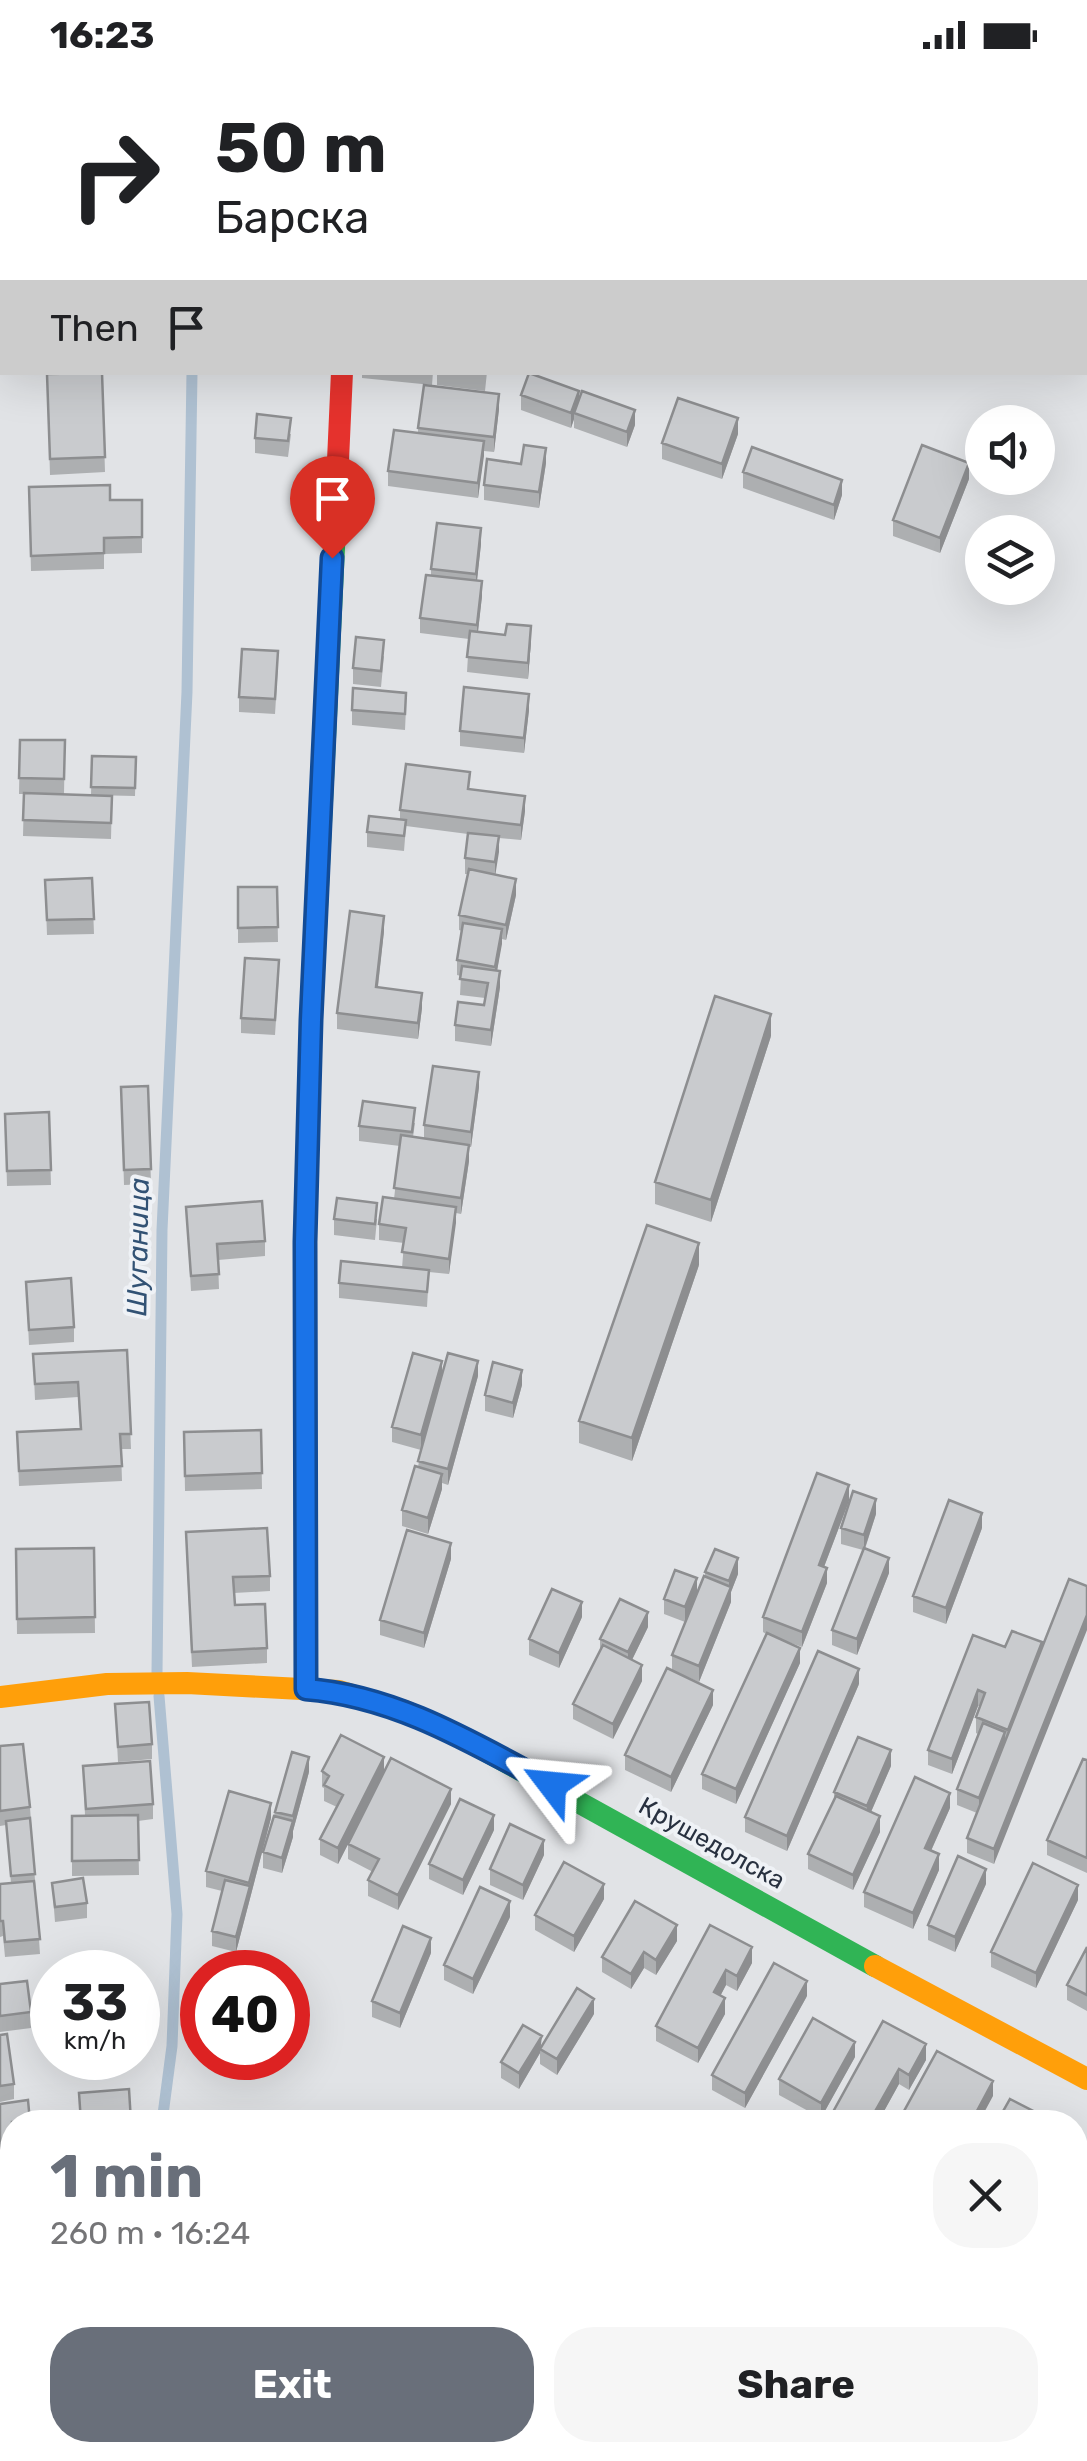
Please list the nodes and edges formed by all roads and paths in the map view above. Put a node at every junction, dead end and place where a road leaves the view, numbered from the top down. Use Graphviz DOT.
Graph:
graph roads {
  1 [pos="342,375"];
  2 [pos="306,1689"];
  3 [pos="0,1697"];
  4 [pos="1087,2079"];
  1 -- 2 [label="street"];
  2 -- 3 [label="street, Крушедолска"];
  2 -- 4 [label="street, Крушедолска"];
}
